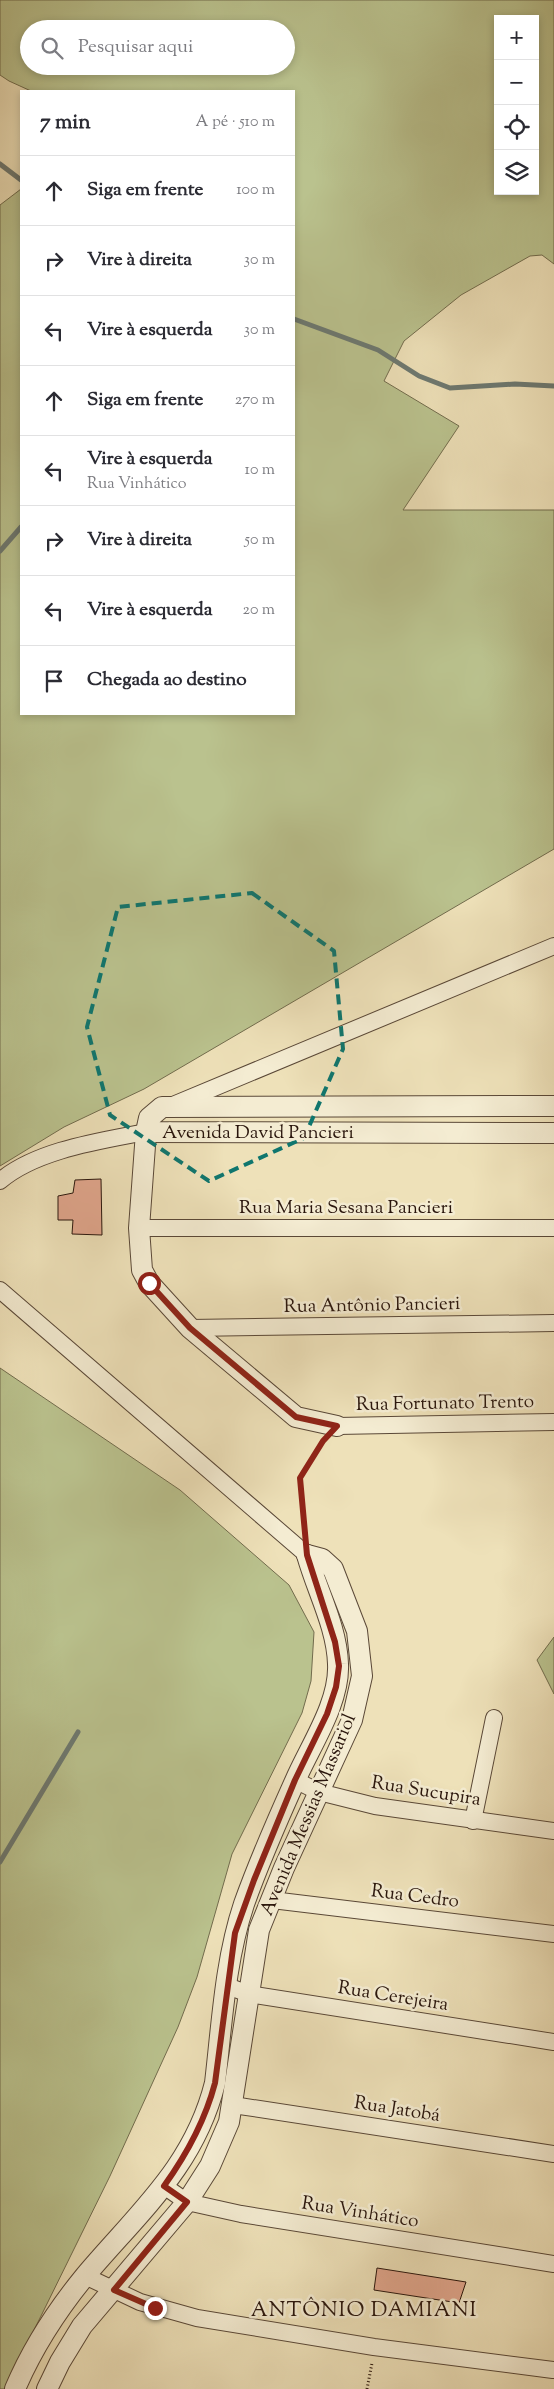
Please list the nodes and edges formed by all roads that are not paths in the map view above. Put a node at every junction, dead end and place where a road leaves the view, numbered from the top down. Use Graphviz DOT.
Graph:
graph roads {
  1 [pos="554,946"];
  2 [pos="554,1106"];
  3 [pos="169,1107"];
  4 [pos="146,1132"];
  5 [pos="554,1133"];
  6 [pos="0,1181"];
  7 [pos="139,1228"];
  8 [pos="554,1228"];
  9 [pos="0,1290"];
  10 [pos="554,1323"];
  11 [pos="190,1328"];
  12 [pos="554,1422"];
  13 [pos="337,1426"];
  14 [pos="307,1555"];
  15 [pos="494,1718"];
  16 [pos="295,1780"];
  17 [pos="319,1792"];
  18 [pos="473,1821"];
  19 [pos="554,1830"];
  20 [pos="272,1900"];
  21 [pos="554,1934"];
  22 [pos="227,1986"];
  23 [pos="249,1994"];
  24 [pos="554,2042"];
  25 [pos="233,2105"];
  26 [pos="554,2154"];
  27 [pos="164,2186"];
  28 [pos="187,2202"];
  29 [pos="554,2264"];
  30 [pos="85,2276"];
  31 [pos="114,2290"];
  32 [pos="553,2370"];
  33 [pos="15,2389"];
  34 [pos="47,2389"];
  1 -- 3 [label="street"];
  2 -- 3 [label="street, Avenida David Pancieri"];
  3 -- 4 [label="street, Avenida David Pancieri"];
  4 -- 5 [label="street, Avenida David Pancieri"];
  4 -- 6 [label="street"];
  4 -- 7 [label="street"];
  7 -- 8 [label="street, Rua Maria Sesana Pancieri"];
  7 -- 11 [label="street"];
  9 -- 14 [label="street"];
  10 -- 11 [label="street, Rua Antônio Pancieri"];
  11 -- 13 [label="street"];
  12 -- 13 [label="street, Rua Fortunato Trento"];
  14 -- 16 [label="street, Avenida Messias Massariol"];
  14 -- 17 [label="street, Avenida Messias Massariol"];
  15 -- 18 [label="street"];
  16 -- 17 [label="street, Rua Sucupira"];
  16 -- 22 [label="street, Avenida Messias Massariol"];
  17 -- 18 [label="street, Rua Sucupira"];
  17 -- 20 [label="street, Avenida Messias Massariol"];
  18 -- 19 [label="street, Rua Sucupira"];
  20 -- 21 [label="street, Rua Cedro"];
  20 -- 23 [label="street, Avenida Messias Massariol"];
  22 -- 23 [label="street, Rua Cerejeira"];
  22 -- 27 [label="street, Avenida Messias Massariol"];
  23 -- 24 [label="street, Rua Cerejeira"];
  23 -- 25 [label="street, Avenida Messias Massariol"];
  25 -- 26 [label="street, Rua Jatobá"];
  25 -- 28 [label="street, Avenida Messias Massariol"];
  27 -- 28 [label="street, Rua Vinhático"];
  27 -- 30 [label="street, Avenida Messias Massariol"];
  28 -- 29 [label="street, Rua Vinhático"];
  28 -- 31 [label="street, Avenida Messias Massariol"];
  30 -- 31 [label="street"];
  30 -- 33 [label="street, Avenida Messias Massariol"];
  31 -- 32 [label="street"];
  31 -- 34 [label="street, Avenida Messias Massariol"];
}
